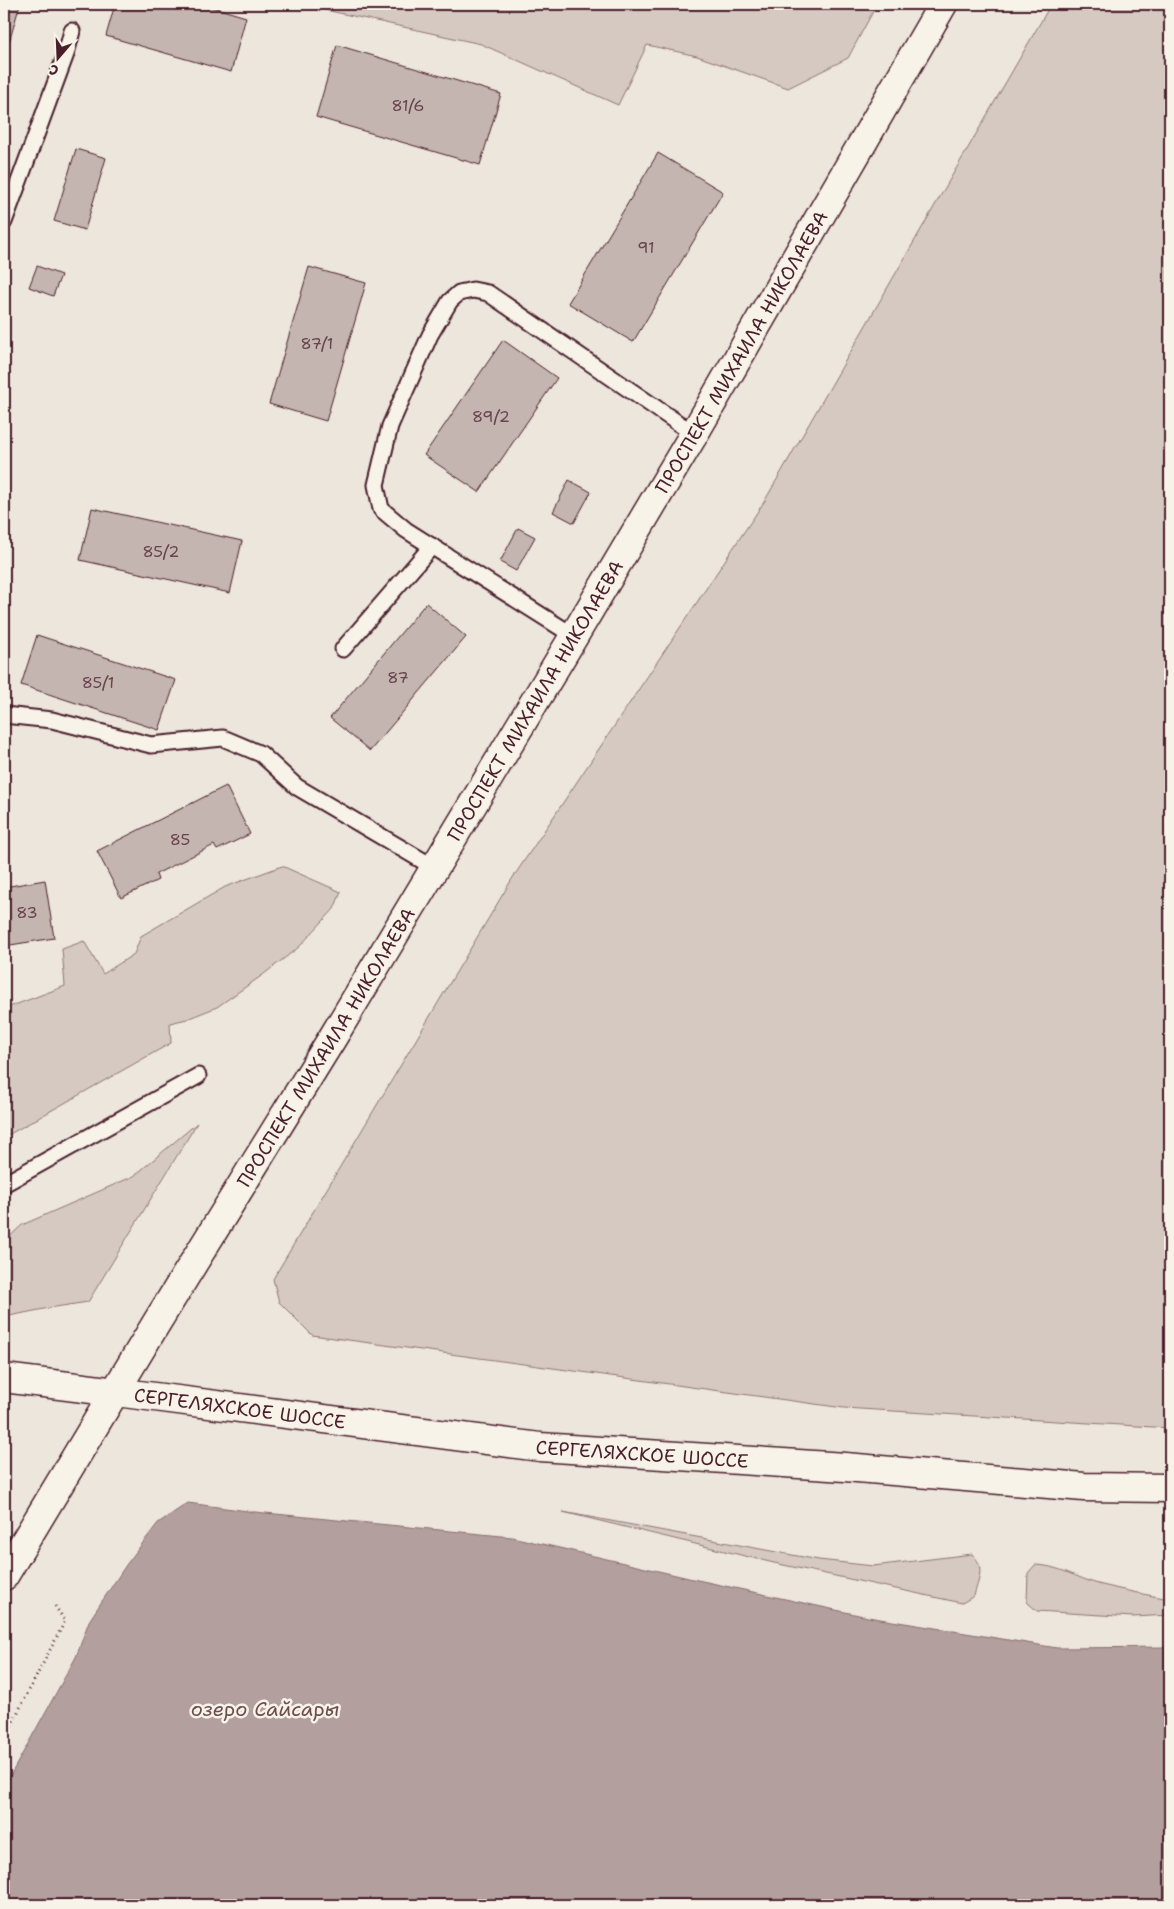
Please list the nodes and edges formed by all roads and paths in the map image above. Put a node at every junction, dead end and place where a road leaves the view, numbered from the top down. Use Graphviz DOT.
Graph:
graph roads {
  1 [pos="942,4"];
  2 [pos="72,31"];
  3 [pos="4,222"];
  4 [pos="694,434"];
  5 [pos="432,546"];
  6 [pos="574,636"];
  7 [pos="343,649"];
  8 [pos="4,714"];
  9 [pos="435,868"];
  10 [pos="198,1076"];
  11 [pos="4,1184"];
  12 [pos="4,1378"];
  13 [pos="116,1392"];
  14 [pos="1170,1488"];
  15 [pos="4,1576"];
  16 [pos="54,1606"];
  17 [pos="4,1739"];
  1 -- 4 [label="main road, ПРОСПЕКТ МИХАИЛА НИКОЛАЕВА"];
  2 -- 3 [label="lane"];
  4 -- 5 [label="lane"];
  4 -- 6 [label="main road, ПРОСПЕКТ МИХАИЛА НИКОЛАЕВА"];
  5 -- 6 [label="lane"];
  5 -- 7 [label="lane"];
  6 -- 9 [label="main road, ПРОСПЕКТ МИХАИЛА НИКОЛАЕВА"];
  8 -- 9 [label="lane"];
  9 -- 13 [label="main road, ПРОСПЕКТ МИХАИЛА НИКОЛАЕВА"];
  10 -- 11 [label="lane"];
  12 -- 13 [label="main road, СЕРГЕЛЯХСКОЕ ШОССЕ"];
  13 -- 14 [label="main road, СЕРГЕЛЯХСКОЕ ШОССЕ"];
  13 -- 15 [label="main road, ПРОСПЕКТ МИХАИЛА НИКОЛАЕВА"];
  16 -- 17 [label="path"];
}
